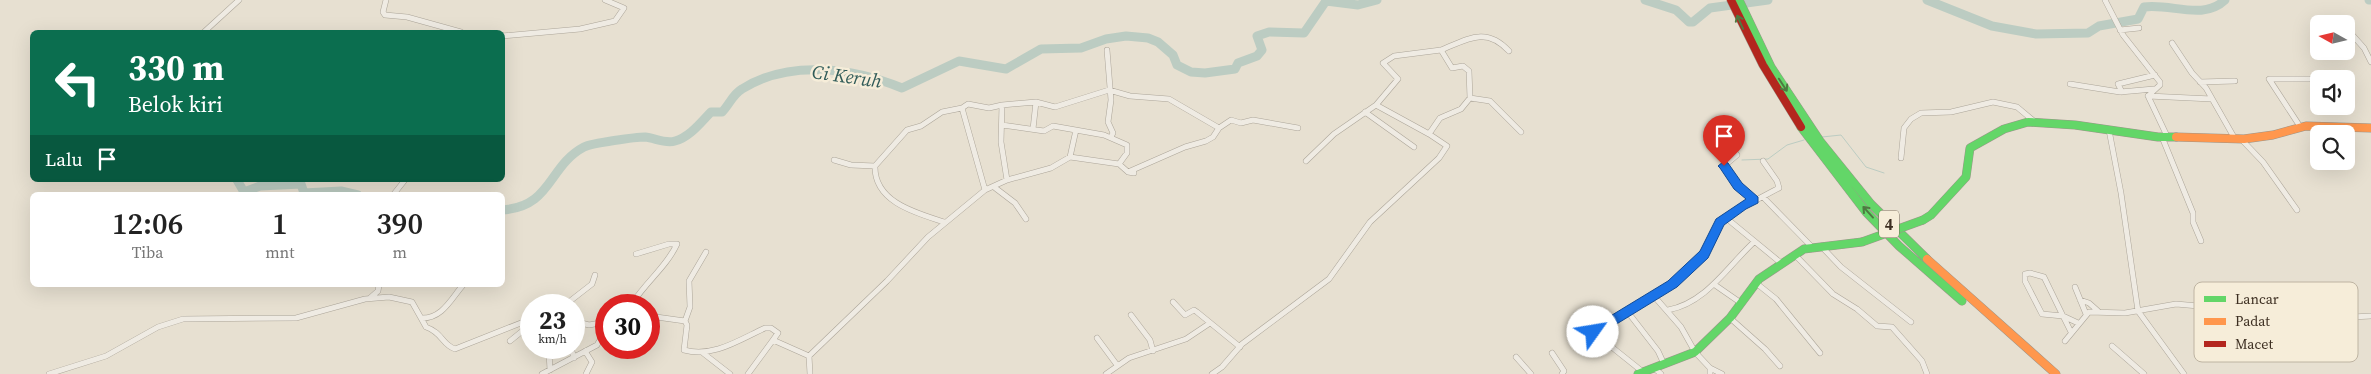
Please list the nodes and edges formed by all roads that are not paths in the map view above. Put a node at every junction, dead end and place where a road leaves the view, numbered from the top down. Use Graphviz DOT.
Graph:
graph roads {
  1 [pos="239,0"];
  2 [pos="386,0"];
  3 [pos="605,0"];
  4 [pos="1730,0"];
  5 [pos="1739,0"];
  6 [pos="2105,0"];
  7 [pos="2139,28"];
  8 [pos="2120,29"];
  9 [pos="206,30"];
  10 [pos="454,30"];
  11 [pos="505,36"];
  12 [pos="2355,38"];
  13 [pos="2172,43"];
  14 [pos="1107,50"];
  15 [pos="1441,50"];
  16 [pos="1509,51"];
  17 [pos="2371,62"];
  18 [pos="2155,75"];
  19 [pos="2309,79"];
  20 [pos="2235,81"];
  21 [pos="2200,82"];
  22 [pos="2070,84"];
  23 [pos="2154,89"];
  24 [pos="1109,90"];
  25 [pos="2122,92"];
  26 [pos="2148,96"];
  27 [pos="1470,98"];
  28 [pos="2212,99"];
  29 [pos="1036,102"];
  30 [pos="1002,105"];
  31 [pos="1376,105"];
  32 [pos="962,108"];
  33 [pos="1365,112"];
  34 [pos="2035,122"];
  35 [pos="1002,125"];
  36 [pos="1219,128"];
  37 [pos="1298,128"];
  38 [pos="2301,128"];
  39 [pos="2371,128"];
  40 [pos="1033,129"];
  41 [pos="1076,130"];
  42 [pos="2109,130"];
  43 [pos="1521,132"];
  44 [pos="1429,134"];
  45 [pos="2164,136"];
  46 [pos="1111,137"];
  47 [pos="2238,139"];
  48 [pos="1414,147"];
  49 [pos="1731,148"];
  50 [pos="1070,157"];
  51 [pos="1901,158"];
  52 [pos="834,160"];
  53 [pos="1306,161"];
  54 [pos="1763,162"];
  55 [pos="1119,164"];
  56 [pos="875,166"];
  57 [pos="1006,180"];
  58 [pos="403,182"];
  59 [pos="994,187"];
  60 [pos="985,190"];
  61 [pos="395,192"];
  62 [pos="1763,197"];
  63 [pos="1754,200"];
  64 [pos="2296,210"];
  65 [pos="1725,217"];
  66 [pos="1026,219"];
  67 [pos="944,222"];
  68 [pos="2201,241"];
  69 [pos="1754,242"];
  70 [pos="1811,246"];
  71 [pos="1820,246"];
  72 [pos="706,252"];
  73 [pos="636,254"];
  74 [pos="1795,255"];
  75 [pos="1781,263"];
  76 [pos="595,276"];
  77 [pos="1756,283"];
  78 [pos="1715,284"];
  79 [pos="2074,286"];
  80 [pos="379,287"];
  81 [pos="461,287"];
  82 [pos="579,294"];
  83 [pos="638,294"];
  84 [pos="1653,295"];
  85 [pos="368,299"];
  86 [pos="2080,300"];
  87 [pos="1172,302"];
  88 [pos="1741,303"];
  89 [pos="2194,306"];
  90 [pos="1668,310"];
  91 [pos="1627,311"];
  92 [pos="2098,311"];
  93 [pos="2138,311"];
  94 [pos="2086,314"];
  95 [pos="1132,315"];
  96 [pos="2062,316"];
  97 [pos="2371,316"];
  98 [pos="660,317"];
  99 [pos="2358,317"];
  100 [pos="421,318"];
  101 [pos="1730,318"];
  102 [pos="685,321"];
  103 [pos="1911,322"];
  104 [pos="520,323"];
  105 [pos="1210,323"];
  106 [pos="2078,323"];
  107 [pos="2071,332"];
  108 [pos="520,333"];
  109 [pos="1097,338"];
  110 [pos="773,340"];
  111 [pos="510,341"];
  112 [pos="2065,341"];
  113 [pos="595,345"];
  114 [pos="2112,346"];
  115 [pos="1240,347"];
  116 [pos="1153,351"];
  117 [pos="585,352"];
  118 [pos="1695,352"];
  119 [pos="703,353"];
  120 [pos="1552,353"];
  121 [pos="1820,353"];
  122 [pos="809,356"];
  123 [pos="1516,357"];
  124 [pos="549,359"];
  125 [pos="572,359"];
  126 [pos="1664,364"];
  127 [pos="1117,365"];
  128 [pos="1780,366"];
  129 [pos="1654,368"];
  130 [pos="550,370"];
  131 [pos="1710,371"];
  132 [pos="1640,373"];
  133 [pos="49,374"];
  134 [pos="542,374"];
  135 [pos="586,374"];
  136 [pos="730,374"];
  137 [pos="748,374"];
  138 [pos="810,374"];
  139 [pos="1106,374"];
  140 [pos="1212,374"];
  141 [pos="1531,374"];
  142 [pos="1562,374"];
  143 [pos="1661,374"];
  144 [pos="1722,374"];
  145 [pos="1926,374"];
  146 [pos="2046,374"];
  147 [pos="2056,374"];
  148 [pos="2144,374"];
  149 [pos="2184,374"];
  1 -- 9 [label="street"];
  2 -- 10 [label="street"];
  3 -- 11 [label="street"];
  146 -- 4 [label="main road, 4, one-way"];
  5 -- 147 [label="main road, 4, one-way"];
  6 -- 8 [label="street"];
  7 -- 8 [label="street"];
  8 -- 18 [label="street"];
  12 -- 17 [label="street"];
  13 -- 21 [label="street"];
  14 -- 24 [label="street"];
  15 -- 16 [label="street"];
  15 -- 27 [label="street"];
  15 -- 31 [label="street"];
  18 -- 23 [label="street"];
  18 -- 25 [label="street"];
  19 -- 38 [label="street"];
  20 -- 21 [label="street"];
  21 -- 28 [label="street"];
  22 -- 25 [label="street"];
  23 -- 25 [label="street"];
  23 -- 26 [label="street"];
  24 -- 29 [label="street"];
  24 -- 36 [label="street"];
  24 -- 46 [label="street"];
  26 -- 28 [label="street"];
  26 -- 45 [label="street"];
  27 -- 43 [label="street"];
  27 -- 44 [label="street"];
  28 -- 47 [label="street"];
  29 -- 30 [label="street"];
  29 -- 40 [label="street"];
  30 -- 32 [label="street"];
  30 -- 35 [label="street"];
  31 -- 33 [label="street"];
  31 -- 44 [label="street"];
  32 -- 56 [label="street"];
  32 -- 60 [label="street"];
  33 -- 48 [label="street"];
  33 -- 53 [label="street"];
  34 -- 42 [label="main road"];
  34 -- 51 [label="street"];
  34 -- 71 [label="main road, bridge"];
  35 -- 40 [label="street"];
  35 -- 57 [label="street"];
  36 -- 37 [label="street"];
  36 -- 55 [label="street"];
  38 -- 39 [label="main road"];
  38 -- 47 [label="main road"];
  40 -- 41 [label="street"];
  41 -- 46 [label="street"];
  41 -- 50 [label="street"];
  42 -- 45 [label="main road"];
  42 -- 93 [label="street"];
  44 -- 115 [label="street"];
  45 -- 47 [label="main road"];
  45 -- 68 [label="street"];
  46 -- 55 [label="street"];
  47 -- 64 [label="street"];
  49 -- 63 [label="street"];
  50 -- 55 [label="street"];
  50 -- 57 [label="street"];
  52 -- 56 [label="street"];
  54 -- 62 [label="street"];
  56 -- 67 [label="street"];
  57 -- 59 [label="street"];
  58 -- 61 [label="street"];
  59 -- 60 [label="street"];
  59 -- 66 [label="street"];
  60 -- 67 [label="street"];
  62 -- 63 [label="street"];
  62 -- 70 [label="street"];
  63 -- 65 [label="street"];
  65 -- 69 [label="street"];
  65 -- 84 [label="street"];
  67 -- 122 [label="street"];
  69 -- 75 [label="street"];
  69 -- 78 [label="street"];
  70 -- 71 [label="main road"];
  70 -- 74 [label="main road"];
  71 -- 103 [label="street"];
  72 -- 102 [label="street"];
  73 -- 83 [label="street"];
  74 -- 75 [label="main road"];
  74 -- 145 [label="street"];
  75 -- 77 [label="main road"];
  76 -- 82 [label="street"];
  77 -- 88 [label="main road"];
  77 -- 121 [label="street"];
  78 -- 88 [label="street"];
  78 -- 90 [label="street"];
  79 -- 86 [label="street"];
  80 -- 85 [label="street"];
  81 -- 100 [label="street"];
  84 -- 90 [label="street"];
  84 -- 91 [label="street"];
  85 -- 100 [label="street"];
  85 -- 133 [label="street"];
  86 -- 92 [label="street"];
  86 -- 94 [label="street"];
  87 -- 105 [label="street"];
  88 -- 101 [label="main road"];
  89 -- 93 [label="street"];
  90 -- 118 [label="street"];
  91 -- 126 [label="street"];
  91 -- 132 [label="street"];
  92 -- 93 [label="street"];
  92 -- 94 [label="street"];
  93 -- 149 [label="street"];
  94 -- 106 [label="street"];
  95 -- 116 [label="street"];
  96 -- 96 [label="street"];
  96 -- 106 [label="street"];
  96 -- 107 [label="street"];
  97 -- 99 [label="street"];
  98 -- 102 [label="street"];
  100 -- 104 [label="street"];
  101 -- 118 [label="main road"];
  101 -- 128 [label="street"];
  102 -- 119 [label="street"];
  105 -- 115 [label="street"];
  105 -- 116 [label="street"];
  106 -- 107 [label="street"];
  107 -- 112 [label="street"];
  108 -- 111 [label="street"];
  109 -- 127 [label="street"];
  110 -- 119 [label="street"];
  110 -- 122 [label="street"];
  110 -- 137 [label="street"];
  113 -- 117 [label="street"];
  114 -- 148 [label="street"];
  115 -- 140 [label="street"];
  116 -- 127 [label="street"];
  117 -- 135 [label="street"];
  118 -- 126 [label="main road"];
  118 -- 131 [label="street"];
  119 -- 136 [label="street"];
  120 -- 142 [label="street"];
  122 -- 138 [label="street"];
  123 -- 141 [label="street"];
  124 -- 130 [label="street"];
  125 -- 130 [label="street"];
  126 -- 129 [label="main road"];
  127 -- 139 [label="street"];
  129 -- 132 [label="main road"];
  129 -- 143 [label="street"];
  130 -- 134 [label="street"];
  131 -- 144 [label="street"];
}
